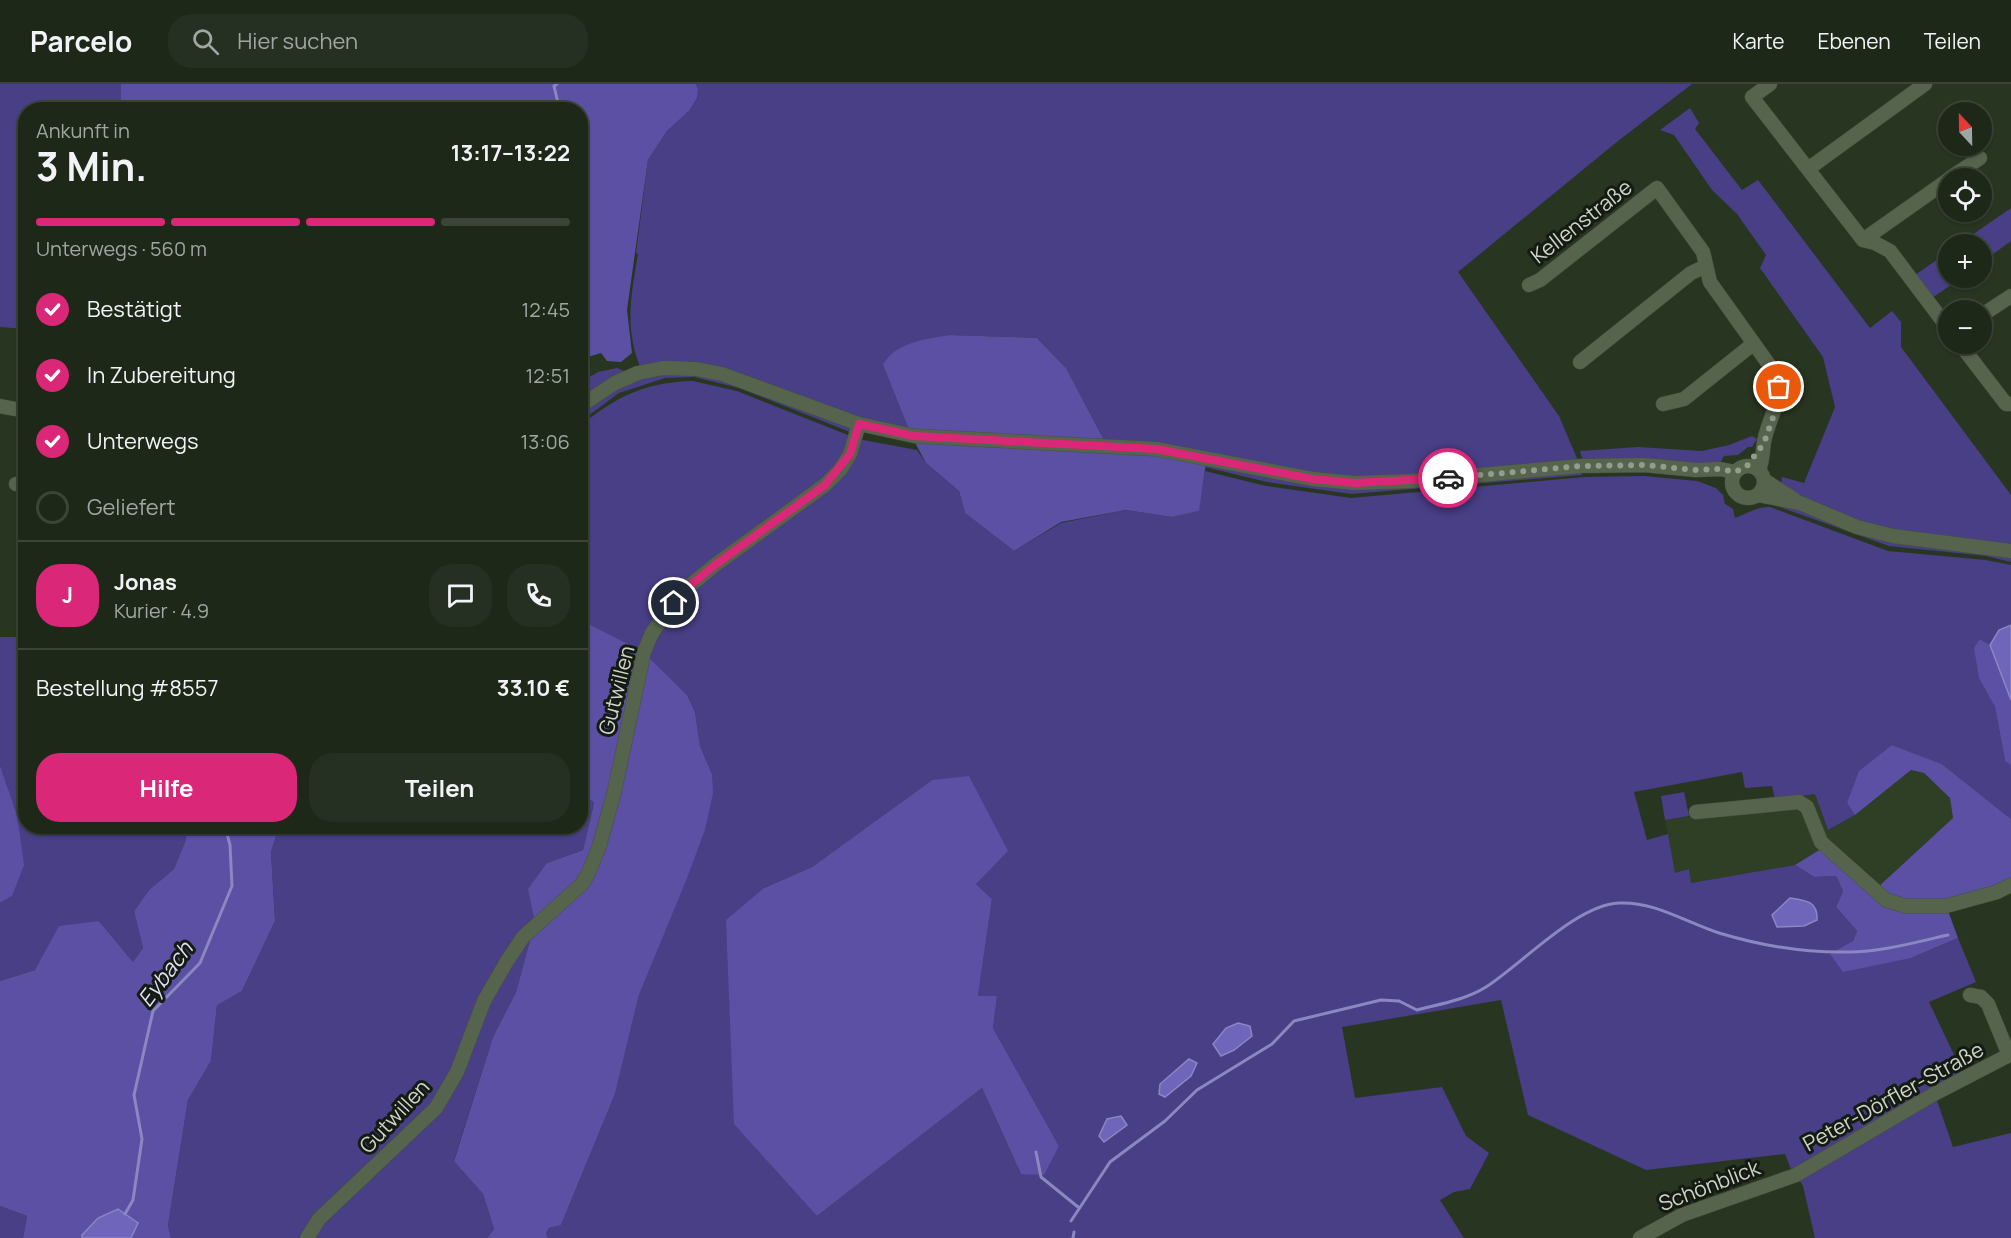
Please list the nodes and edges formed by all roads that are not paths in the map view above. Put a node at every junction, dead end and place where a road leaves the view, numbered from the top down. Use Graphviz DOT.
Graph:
graph roads {
  1 [pos="1770,84"];
  2 [pos="1925,84"];
  3 [pos="1980,158"];
  4 [pos="1965,168"];
  5 [pos="1808,169"];
  6 [pos="1938,187"];
  7 [pos="1863,240"];
  8 [pos="1706,266"];
  9 [pos="1529,285"];
  10 [pos="2011,296"];
  11 [pos="1992,308"];
  12 [pos="1938,315"];
  13 [pos="1754,344"];
  14 [pos="1968,354"];
  15 [pos="1580,363"];
  16 [pos="588,401"];
  17 [pos="1663,404"];
  18 [pos="2011,404"];
  19 [pos="0,406"];
  20 [pos="18,409"];
  21 [pos="859,424"];
  22 [pos="1748,474"];
  23 [pos="1758,495"];
  24 [pos="1800,503"];
  25 [pos="2011,551"];
  26 [pos="1696,812"];
  27 [pos="2011,885"];
  28 [pos="1970,995"];
  29 [pos="2010,1054"];
  30 [pos="1796,1175"];
  31 [pos="307,1238"];
  32 [pos="1640,1238"];
  1 -- 5 [label="street"];
  2 -- 5 [label="street"];
  3 -- 4 [label="street"];
  5 -- 7 [label="street"];
  6 -- 7 [label="street"];
  7 -- 12 [label="street"];
  8 -- 9 [label="street, Kellenstraße"];
  8 -- 13 [label="street"];
  8 -- 15 [label="street"];
  10 -- 11 [label="street"];
  13 -- 17 [label="street"];
  13 -- 22 [label="street"];
  14 -- 18 [label="street"];
  16 -- 21 [label="street"];
  19 -- 20 [label="street"];
  21 -- 22 [label="street"];
  21 -- 31 [label="street, Gutwillen"];
  22 -- 23 [label="street"];
  22 -- 23 [label="street"];
  22 -- 24 [label="street"];
  23 -- 24 [label="street"];
  24 -- 25 [label="street"];
  26 -- 27 [label="street"];
  28 -- 29 [label="street"];
  29 -- 30 [label="street, Peter-Dörfler-Straße"];
  30 -- 32 [label="street, Schönblick"];
}
